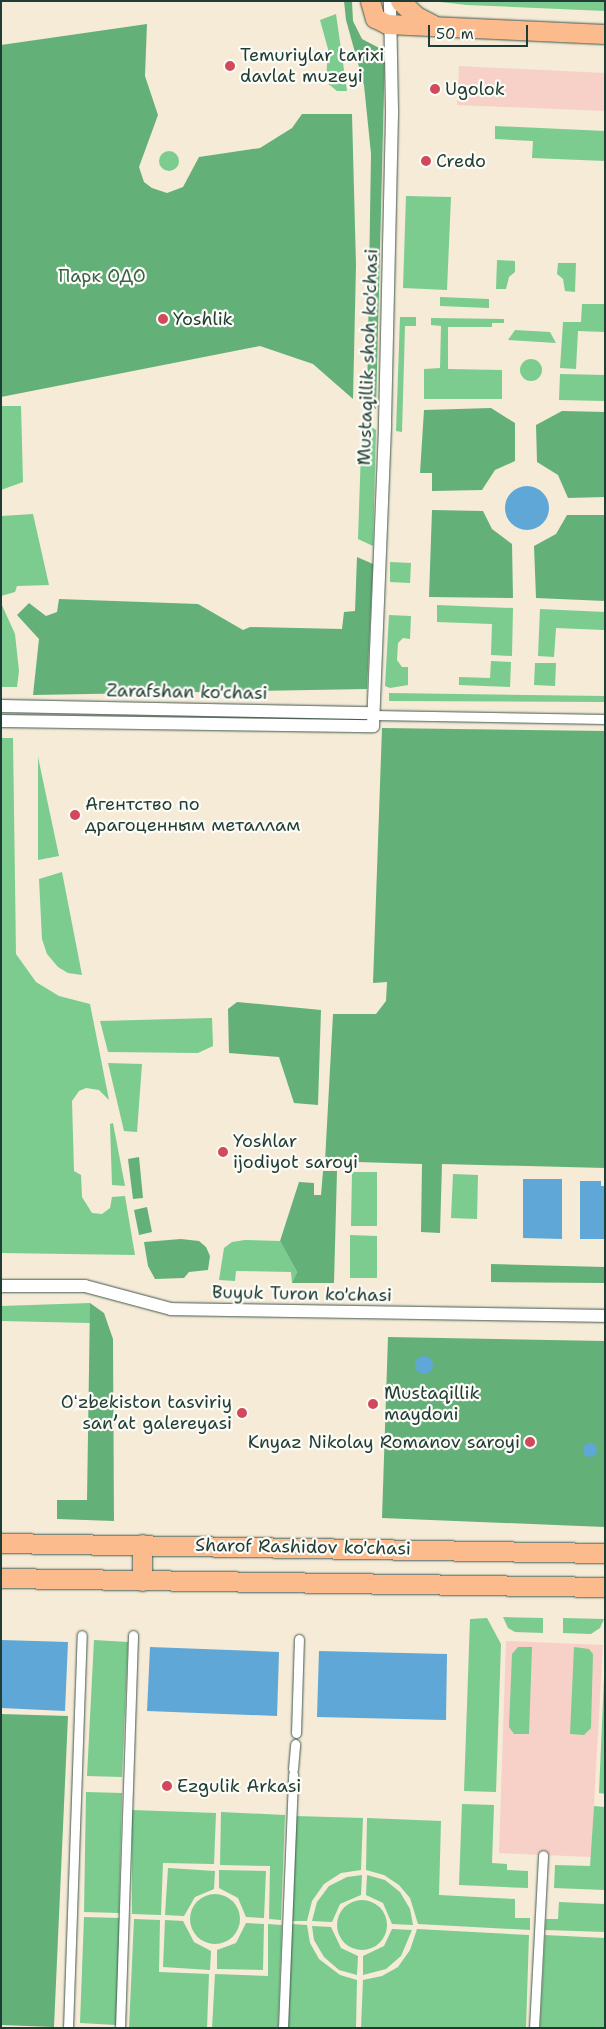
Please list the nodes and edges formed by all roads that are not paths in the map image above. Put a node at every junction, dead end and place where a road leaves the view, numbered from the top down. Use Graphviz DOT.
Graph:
graph roads {
  1 [pos="370,1"];
  2 [pos="390,1"];
  3 [pos="400,1"];
  4 [pos="391,24"];
  5 [pos="440,27"];
  6 [pos="605,34"];
  7 [pos="1,706"];
  8 [pos="373,718"];
  9 [pos="605,719"];
  10 [pos="1,722"];
  11 [pos="1,1286"];
  12 [pos="605,1316"];
  13 [pos="1,1543"];
  14 [pos="142,1544"];
  15 [pos="605,1553"];
  16 [pos="1,1578"];
  17 [pos="142,1580"];
  18 [pos="605,1588"];
  19 [pos="82,1635"];
  20 [pos="133,1635"];
  21 [pos="299,1639"];
  22 [pos="296,1733"];
  23 [pos="295,1744"];
  24 [pos="543,1855"];
  25 [pos="68,2028"];
  26 [pos="120,2028"];
  27 [pos="283,2028"];
  28 [pos="534,2028"];
  1 -- 4 [label="main road"];
  2 -- 4 [label="street, Mustaqillik shoh ko'chasi"];
  3 -- 5 [label="main road"];
  4 -- 5 [label="main road"];
  4 -- 8 [label="street, Mustaqillik shoh ko'chasi"];
  5 -- 6 [label="main road"];
  7 -- 8 [label="street, Zarafshan ko'chasi"];
  8 -- 9 [label="street, Zarafshan ko'chasi"];
  8 -- 10 [label="street, Zarafshan ko'chasi"];
  11 -- 12 [label="street, Buyuk Turon ko'chasi"];
  13 -- 14 [label="main road, Sharof Rashidov ko'chasi"];
  14 -- 15 [label="main road, Sharof Rashidov ko'chasi"];
  14 -- 17 [label="main road"];
  16 -- 17 [label="main road, Sharof Rashidov ko'chasi"];
  17 -- 18 [label="main road, Sharof Rashidov ko'chasi"];
  19 -- 25 [label="street"];
  20 -- 26 [label="street"];
  21 -- 22 [label="street"];
  23 -- 27 [label="street"];
  24 -- 28 [label="street"];
}
